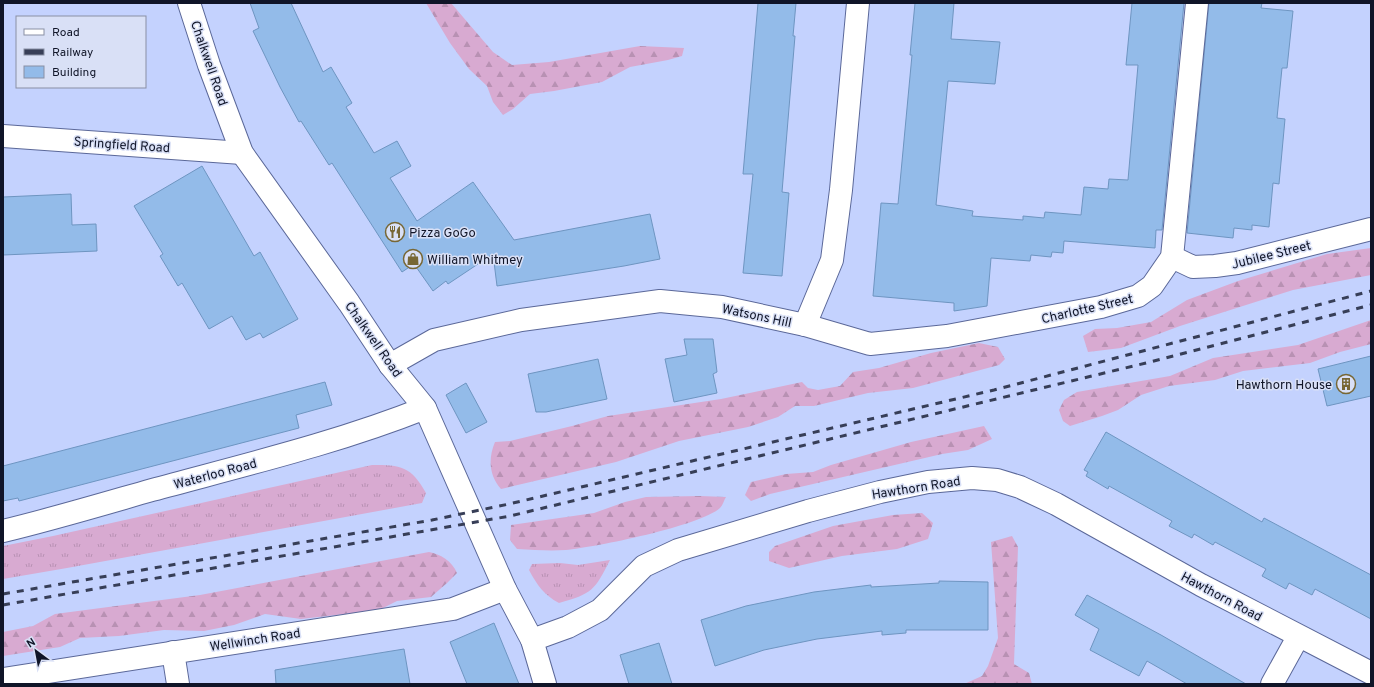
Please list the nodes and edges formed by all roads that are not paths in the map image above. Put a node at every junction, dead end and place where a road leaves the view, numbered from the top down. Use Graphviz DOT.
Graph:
graph roads {
  1 [pos="189,3"];
  2 [pos="858,3"];
  3 [pos="1197,3"];
  4 [pos="3,136"];
  5 [pos="242,153"];
  6 [pos="1371,229"];
  7 [pos="1172,257"];
  8 [pos="805,325"];
  9 [pos="390,366"];
  10 [pos="426,408"];
  11 [pos="3,531"];
  12 [pos="505,589"];
  13 [pos="1298,636"];
  14 [pos="532,640"];
  15 [pos="173,652"];
  16 [pos="1371,673"];
  17 [pos="3,680"];
  18 [pos="178,684"];
  19 [pos="545,684"];
  20 [pos="1272,684"];
  1 -- 5 [label="street, Chalkwell Road"];
  2 -- 8 [label="street, Watsons Hill"];
  3 -- 7 [label="street, Charlotte Street"];
  4 -- 5 [label="street, Springfield Road"];
  5 -- 9 [label="street, Chalkwell Road"];
  6 -- 7 [label="street, Jubilee Street"];
  7 -- 8 [label="street, Charlotte Street"];
  8 -- 9 [label="street, Watsons Hill"];
  9 -- 10 [label="street, Chalkwell Road"];
  10 -- 11 [label="street, Waterloo Road"];
  10 -- 12 [label="street, Chalkwell Road"];
  12 -- 14 [label="street, Chalkwell Road"];
  12 -- 15 [label="street, Wellwinch Road"];
  13 -- 14 [label="street, Hawthorn Road"];
  13 -- 16 [label="street, Hawthorn Road"];
  13 -- 20 [label="street"];
  14 -- 19 [label="street, Chalkwell Road"];
  15 -- 17 [label="street, Wellwinch Road"];
  15 -- 18 [label="street"];
}
